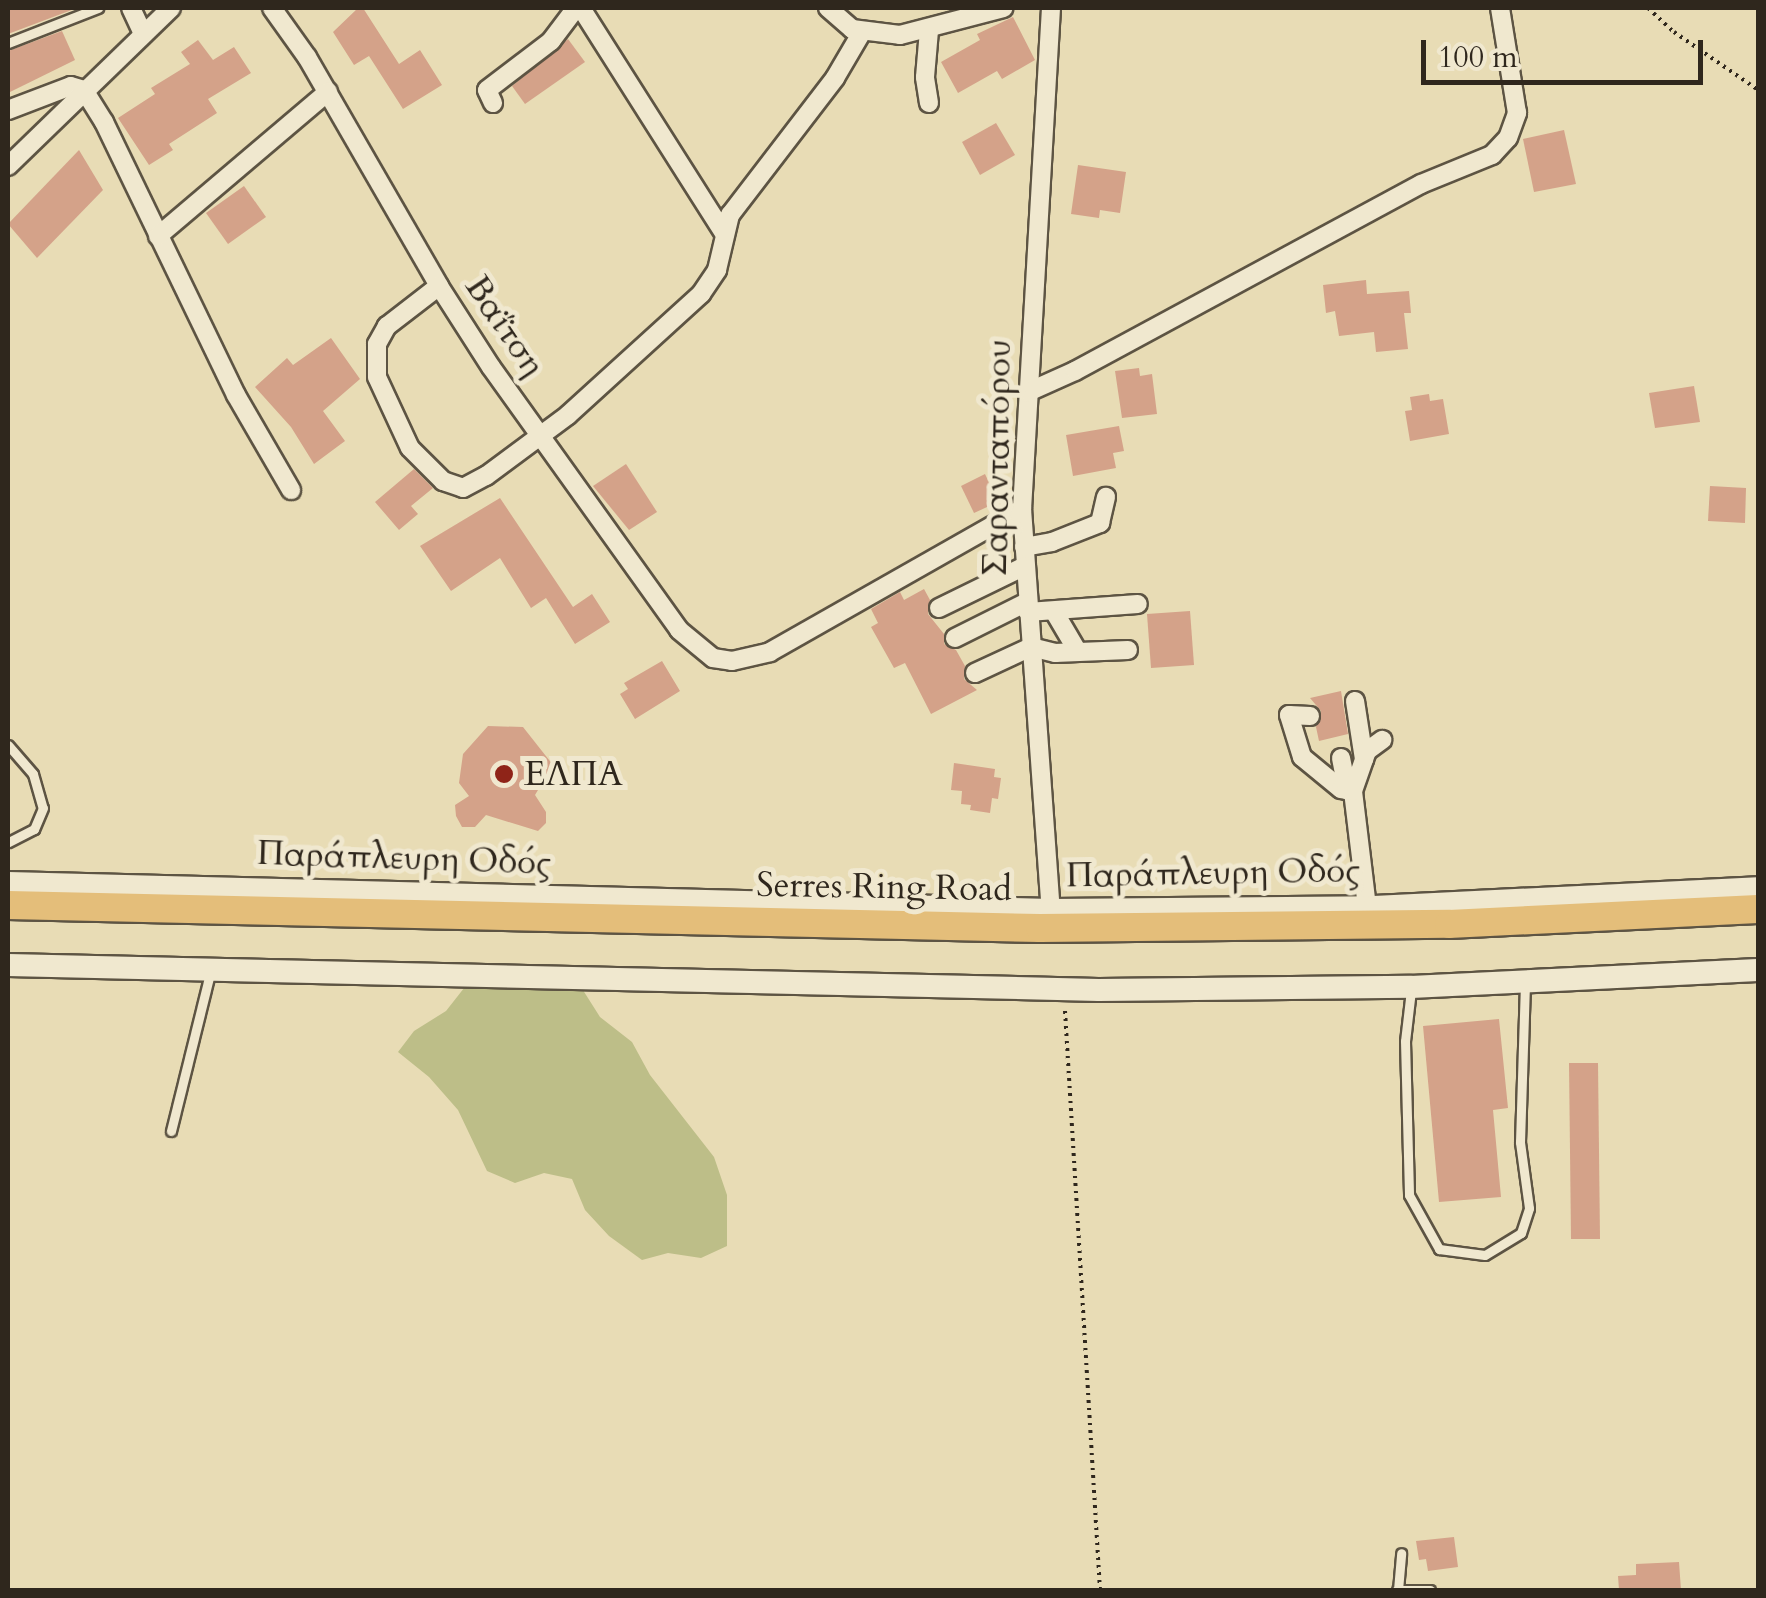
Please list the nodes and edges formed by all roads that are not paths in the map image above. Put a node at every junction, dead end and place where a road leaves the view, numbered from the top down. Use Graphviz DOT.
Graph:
graph roads {
  1 [pos="98,8"];
  2 [pos="131,8"];
  3 [pos="172,8"];
  4 [pos="272,8"];
  5 [pos="578,8"];
  6 [pos="828,8"];
  7 [pos="1004,8"];
  8 [pos="1051,8"];
  9 [pos="1500,8"];
  10 [pos="929,30"];
  11 [pos="862,32"];
  12 [pos="143,34"];
  13 [pos="8,44"];
  14 [pos="84,90"];
  15 [pos="328,92"];
  16 [pos="493,103"];
  17 [pos="929,104"];
  18 [pos="8,110"];
  19 [pos="8,166"];
  20 [pos="723,232"];
  21 [pos="158,236"];
  22 [pos="439,286"];
  23 [pos="1028,392"];
  24 [pos="540,436"];
  25 [pos="292,490"];
  26 [pos="1106,497"];
  27 [pos="1022,508"];
  28 [pos="1024,546"];
  29 [pos="1025,566"];
  30 [pos="1138,604"];
  31 [pos="939,608"];
  32 [pos="1027,608"];
  33 [pos="1055,613"];
  34 [pos="955,638"];
  35 [pos="1031,647"];
  36 [pos="1128,650"];
  37 [pos="1078,652"];
  38 [pos="975,672"];
  39 [pos="1355,701"];
  40 [pos="1310,716"];
  41 [pos="1382,740"];
  42 [pos="8,744"];
  43 [pos="1340,758"];
  44 [pos="1364,759"];
  45 [pos="1350,790"];
  46 [pos="8,842"];
  47 [pos="8,883"];
  48 [pos="1758,888"];
  49 [pos="8,905"];
  50 [pos="1367,907"];
  51 [pos="1758,909"];
  52 [pos="1051,910"];
  53 [pos="8,965"];
  54 [pos="211,970"];
  55 [pos="1758,970"];
  56 [pos="1525,982"];
  57 [pos="1411,987"];
  58 [pos="171,1131"];
  59 [pos="1401,1552"];
  60 [pos="1398,1590"];
  61 [pos="1430,1590"];
  1 -- 13 [label="lane"];
  2 -- 12 [label="street"];
  3 -- 12 [label="street"];
  4 -- 15 [label="street, Βαΐτση"];
  5 -- 16 [label="street"];
  5 -- 20 [label="street"];
  6 -- 11 [label="street"];
  7 -- 10 [label="street"];
  8 -- 23 [label="street, Σαρανταπόρου"];
  9 -- 23 [label="street"];
  10 -- 11 [label="street"];
  10 -- 17 [label="street"];
  11 -- 20 [label="street"];
  12 -- 14 [label="street"];
  14 -- 18 [label="street"];
  14 -- 19 [label="street"];
  14 -- 21 [label="street"];
  15 -- 21 [label="street"];
  15 -- 22 [label="street, Βαΐτση"];
  20 -- 24 [label="street"];
  21 -- 25 [label="street"];
  22 -- 24 [label="street, Βαΐτση"];
  22 -- 24 [label="street"];
  23 -- 27 [label="street, Σαρανταπόρου"];
  24 -- 27 [label="street, Βαΐτση"];
  26 -- 28 [label="street"];
  27 -- 28 [label="street, Σαρανταπόρου"];
  28 -- 29 [label="street, Σαρανταπόρου"];
  29 -- 31 [label="street"];
  29 -- 32 [label="street, Σαρανταπόρου"];
  30 -- 33 [label="street"];
  32 -- 33 [label="street"];
  32 -- 34 [label="street"];
  32 -- 35 [label="street, Σαρανταπόρου"];
  33 -- 37 [label="street"];
  35 -- 37 [label="street"];
  35 -- 38 [label="street"];
  35 -- 52 [label="street, Σαρανταπόρου"];
  36 -- 37 [label="street"];
  39 -- 44 [label="street"];
  40 -- 45 [label="street"];
  41 -- 44 [label="street"];
  42 -- 46 [label="lane"];
  43 -- 45 [label="street"];
  44 -- 45 [label="street"];
  45 -- 50 [label="street"];
  47 -- 52 [label="street, Παράπλευρη Οδός"];
  48 -- 50 [label="street, Παράπλευρη Οδός"];
  49 -- 51 [label="main road, Serres Ring Road"];
  50 -- 52 [label="street, Παράπλευρη Οδός"];
  53 -- 54 [label="street"];
  54 -- 57 [label="street"];
  54 -- 58 [label="lane"];
  55 -- 56 [label="street"];
  56 -- 57 [label="street"];
  56 -- 57 [label="lane"];
  59 -- 60 [label="lane"];
  60 -- 61 [label="lane"];
}
